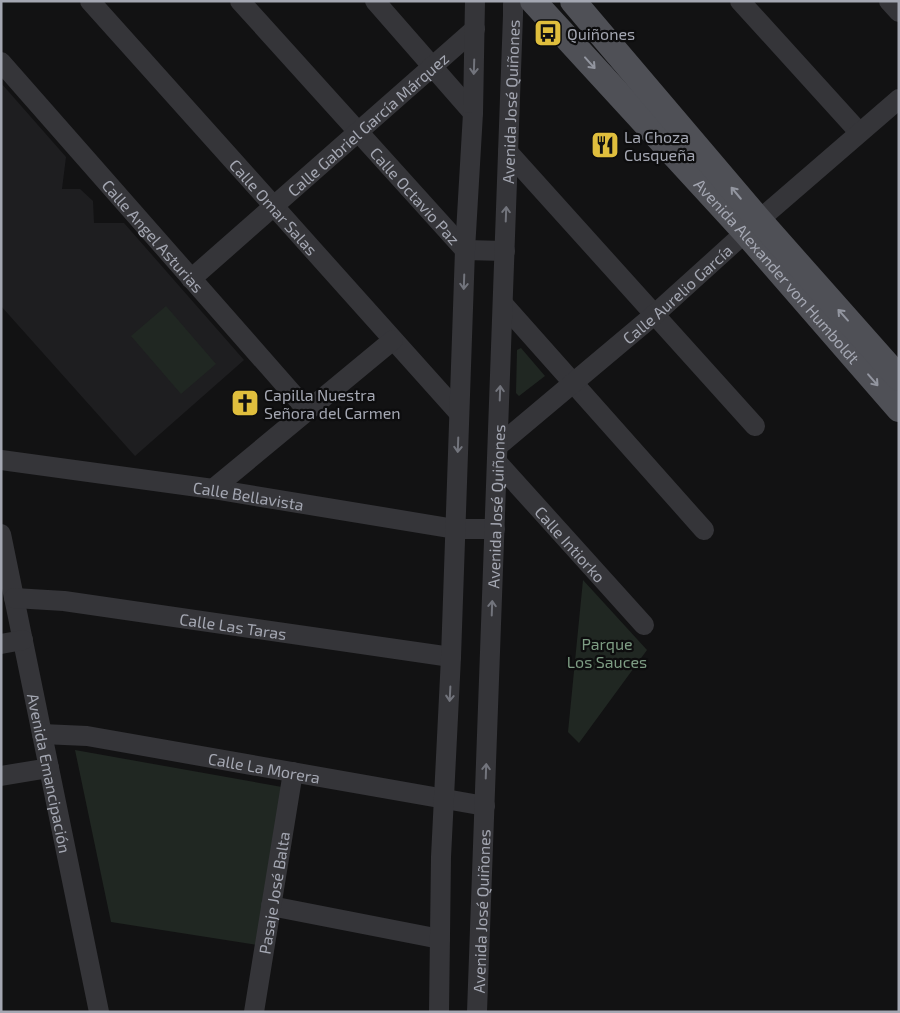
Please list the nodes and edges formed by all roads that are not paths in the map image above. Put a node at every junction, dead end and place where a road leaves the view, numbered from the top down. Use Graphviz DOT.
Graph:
graph roads {
  1 [pos="90,1"];
  2 [pos="240,1"];
  3 [pos="375,1"];
  4 [pos="475,1"];
  5 [pos="515,1"];
  6 [pos="533,1"];
  7 [pos="573,1"];
  8 [pos="740,1"];
  9 [pos="889,1"];
  10 [pos="899,12"];
  11 [pos="475,29"];
  12 [pos="1,62"];
  13 [pos="432,67"];
  14 [pos="899,99"];
  15 [pos="473,113"];
  16 [pos="358,132"];
  17 [pos="859,132"];
  18 [pos="508,152"];
  19 [pos="274,206"];
  20 [pos="752,226"];
  21 [pos="465,250"];
  22 [pos="505,251"];
  23 [pos="191,279"];
  24 [pos="503,304"];
  25 [pos="654,314"];
  26 [pos="393,340"];
  27 [pos="899,378"];
  28 [pos="572,383"];
  29 [pos="899,409"];
  30 [pos="307,410"];
  31 [pos="459,413"];
  32 [pos="754,426"];
  33 [pos="498,454"];
  34 [pos="1,460"];
  35 [pos="212,489"];
  36 [pos="455,529"];
  37 [pos="495,529"];
  38 [pos="704,530"];
  39 [pos="1,534"];
  40 [pos="14,598"];
  41 [pos="644,625"];
  42 [pos="23,640"];
  43 [pos="1,644"];
  44 [pos="451,657"];
  45 [pos="42,734"];
  46 [pos="49,768"];
  47 [pos="293,772"];
  48 [pos="1,776"];
  49 [pos="445,799"];
  50 [pos="485,806"];
  51 [pos="272,906"];
  52 [pos="440,939"];
  53 [pos="99,1012"];
  54 [pos="254,1012"];
  55 [pos="439,1012"];
  56 [pos="477,1012"];
  1 -- 19 [label="street, Calle Omar Salas"];
  2 -- 16 [label="street, Calle Octavio Paz"];
  3 -- 13 [label="street"];
  4 -- 11 [label="street"];
  5 -- 18 [label="street, Avenida José Quiñones"];
  6 -- 20 [label="main road, Avenida Alexander von Humboldt, one-way"];
  20 -- 7 [label="main road, Avenida Alexander von Humboldt, one-way"];
  8 -- 17 [label="street"];
  9 -- 10 [label="street"];
  11 -- 13 [label="street, Calle Gabriel García Márquez"];
  11 -- 15 [label="street, one-way"];
  12 -- 23 [label="street, Calle Angel Asturias"];
  13 -- 15 [label="street"];
  13 -- 16 [label="street, Calle Gabriel García Márquez"];
  14 -- 17 [label="street, Calle Aurelio García"];
  15 -- 21 [label="street"];
  16 -- 19 [label="street, Calle Gabriel García Márquez"];
  16 -- 21 [label="street, Calle Octavio Paz"];
  17 -- 20 [label="street, Calle Aurelio García"];
  22 -- 18 [label="street, Avenida José Quiñones, one-way"];
  18 -- 25 [label="street"];
  19 -- 23 [label="street, Calle Gabriel García Márquez"];
  19 -- 26 [label="street, Calle Omar Salas"];
  20 -- 25 [label="street, Calle Aurelio García"];
  27 -- 20 [label="main road, Avenida Alexander von Humboldt, one-way"];
  20 -- 29 [label="main road, Avenida Alexander von Humboldt, one-way"];
  21 -- 22 [label="street, Calle Octavio Paz"];
  21 -- 31 [label="street, one-way"];
  22 -- 24 [label="street, Avenida José Quiñones"];
  23 -- 30 [label="street, Calle Angel Asturias"];
  24 -- 28 [label="street"];
  33 -- 24 [label="street, Avenida José Quiñones, one-way"];
  25 -- 28 [label="street, Calle Aurelio García"];
  25 -- 32 [label="street"];
  26 -- 30 [label="street"];
  26 -- 31 [label="street, Calle Omar Salas"];
  28 -- 33 [label="street, Calle Aurelio García"];
  28 -- 38 [label="street"];
  30 -- 35 [label="street"];
  31 -- 36 [label="street, one-way"];
  33 -- 37 [label="street, Avenida José Quiñones"];
  33 -- 41 [label="street, Calle Intiorko"];
  34 -- 35 [label="street, Calle Bellavista"];
  35 -- 36 [label="street, Calle Bellavista"];
  36 -- 37 [label="street, Calle Bellavista"];
  36 -- 44 [label="street"];
  50 -- 37 [label="street, Avenida José Quiñones, one-way"];
  39 -- 40 [label="street, Avenida Emancipación"];
  40 -- 42 [label="street, Avenida Emancipación"];
  40 -- 44 [label="street, Calle Las Taras"];
  42 -- 43 [label="street"];
  42 -- 45 [label="street, Avenida Emancipación"];
  44 -- 49 [label="street, one-way"];
  45 -- 46 [label="street, Avenida Emancipación"];
  45 -- 47 [label="street, Calle La Morera"];
  46 -- 48 [label="street"];
  46 -- 53 [label="street, Avenida Emancipación"];
  47 -- 49 [label="street, Calle La Morera"];
  47 -- 51 [label="street, Pasaje José Balta"];
  49 -- 50 [label="street, Calle La Morera"];
  49 -- 52 [label="street"];
  50 -- 56 [label="street, Avenida José Quiñones"];
  51 -- 52 [label="street"];
  51 -- 54 [label="street, Pasaje José Balta"];
  52 -- 55 [label="street"];
}
